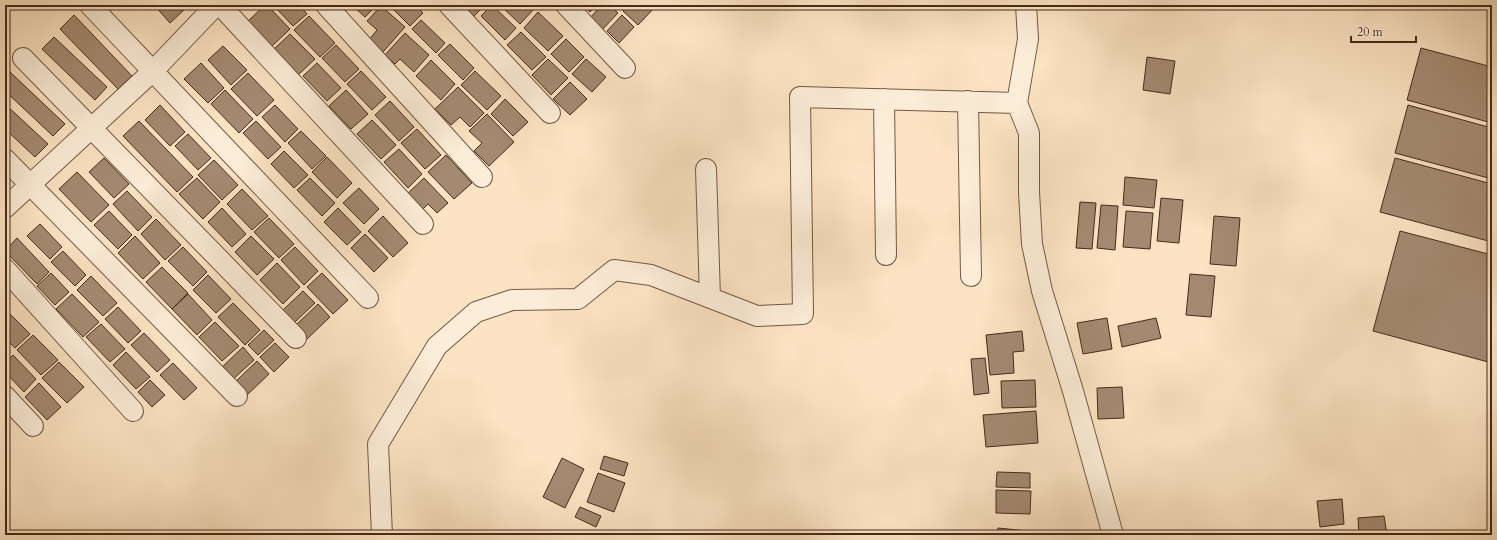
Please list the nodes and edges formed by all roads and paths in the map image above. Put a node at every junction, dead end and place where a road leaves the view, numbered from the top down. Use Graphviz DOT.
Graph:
graph roads {
  1 [pos="90,5"];
  2 [pos="216,5"];
  3 [pos="220,5"];
  4 [pos="326,5"];
  5 [pos="449,5"];
  6 [pos="566,5"];
  7 [pos="1026,5"];
  8 [pos="23,58"];
  9 [pos="625,68"];
  10 [pos="153,70"];
  11 [pos="884,99"];
  12 [pos="968,101"];
  13 [pos="1017,102"];
  14 [pos="550,113"];
  15 [pos="92,129"];
  16 [pos="5,159"];
  17 [pos="706,169"];
  18 [pos="482,177"];
  19 [pos="30,186"];
  20 [pos="5,208"];
  21 [pos="423,224"];
  22 [pos="886,255"];
  23 [pos="5,270"];
  24 [pos="971,276"];
  25 [pos="368,298"];
  26 [pos="710,298"];
  27 [pos="296,338"];
  28 [pos="5,396"];
  29 [pos="237,396"];
  30 [pos="133,411"];
  31 [pos="33,426"];
  32 [pos="382,535"];
  33 [pos="1113,535"];
  1 -- 10 [label="street"];
  2 -- 10 [label="street"];
  3 -- 21 [label="street"];
  4 -- 18 [label="street"];
  5 -- 14 [label="street"];
  6 -- 9 [label="street"];
  7 -- 13 [label="street"];
  8 -- 15 [label="street"];
  10 -- 15 [label="street"];
  10 -- 25 [label="street"];
  11 -- 12 [label="street"];
  11 -- 22 [label="street"];
  11 -- 26 [label="street"];
  12 -- 13 [label="street"];
  12 -- 24 [label="street"];
  13 -- 33 [label="street"];
  15 -- 19 [label="street"];
  15 -- 27 [label="street"];
  16 -- 19 [label="street"];
  17 -- 26 [label="street"];
  19 -- 20 [label="street"];
  19 -- 29 [label="street"];
  23 -- 30 [label="street"];
  26 -- 32 [label="street"];
  28 -- 31 [label="street"];
}
